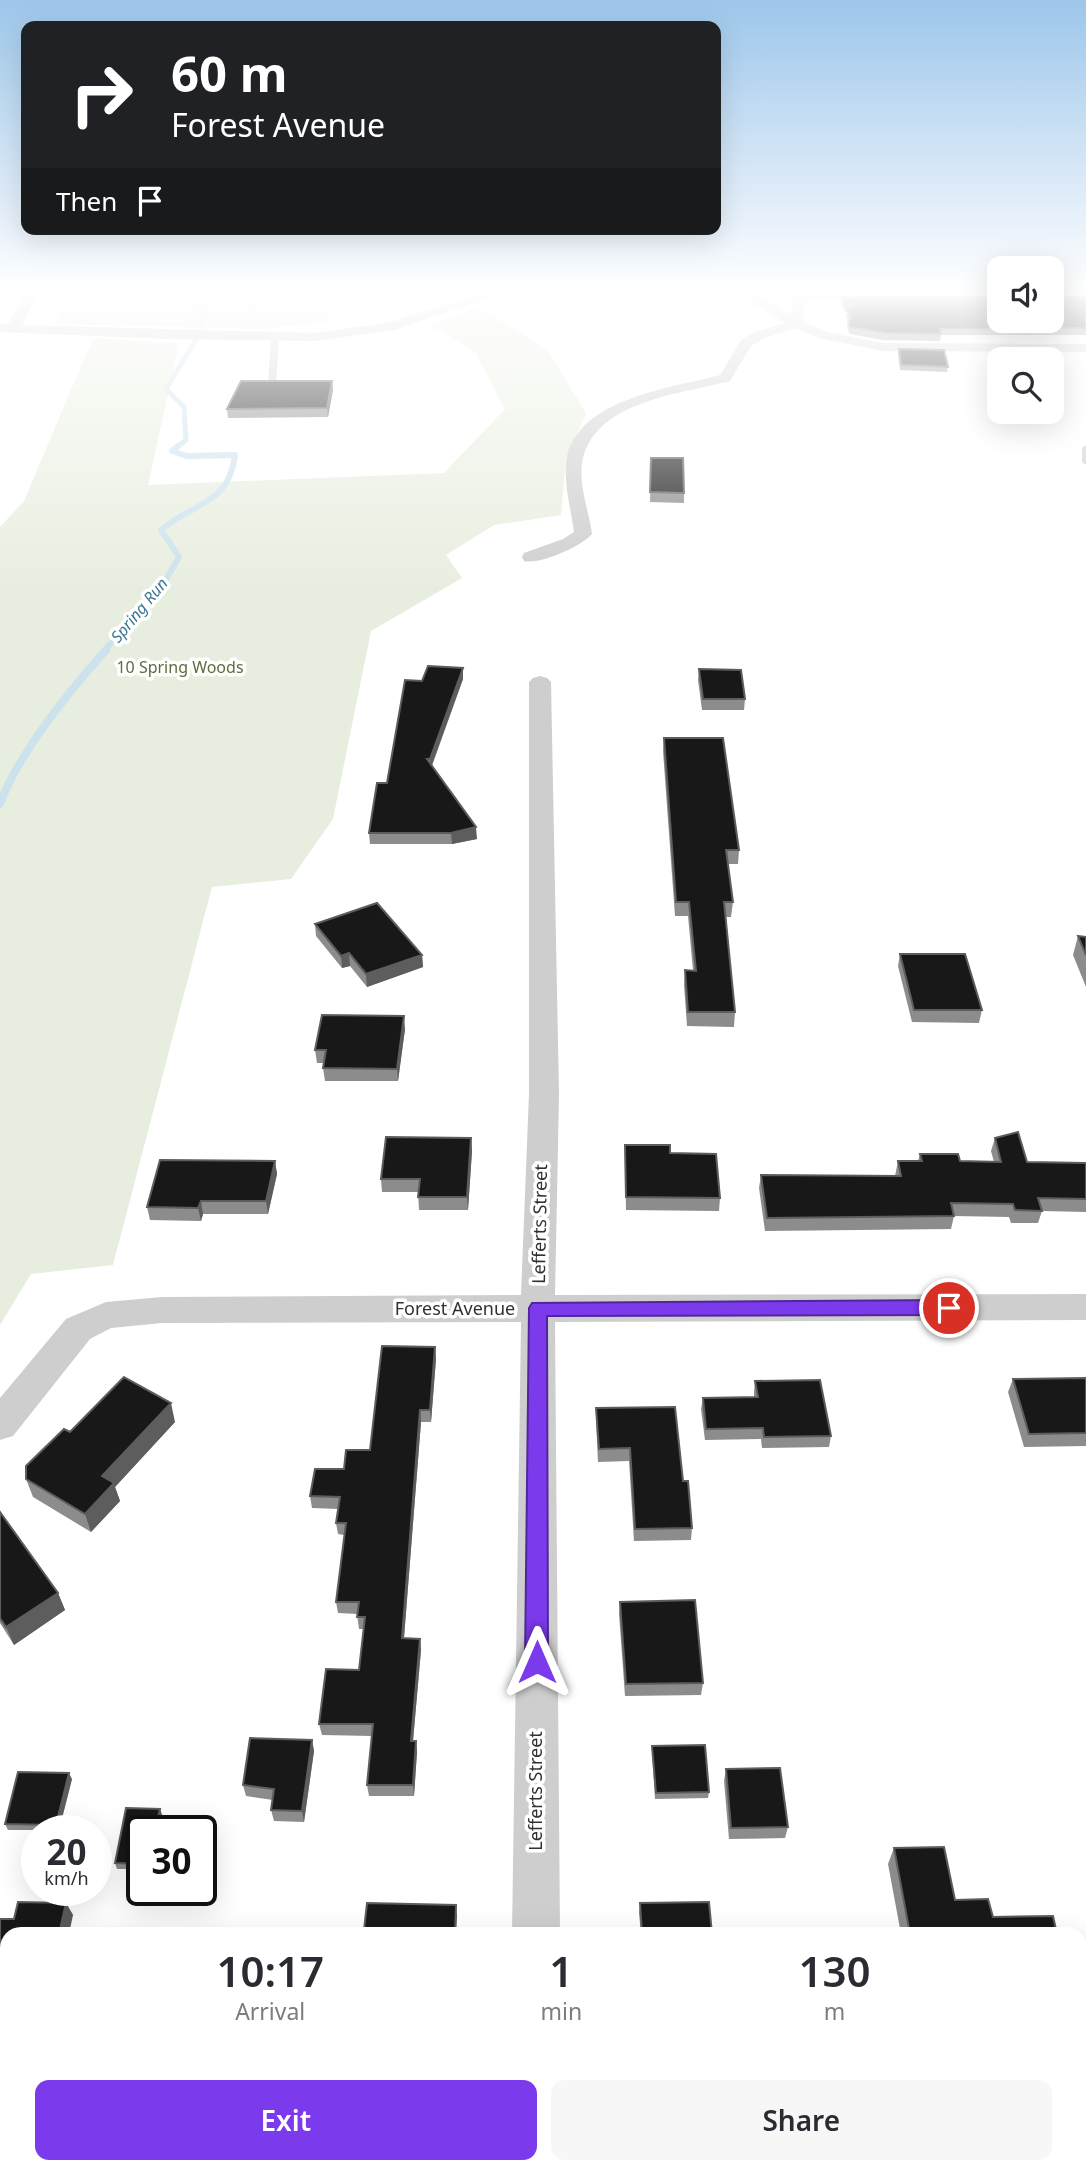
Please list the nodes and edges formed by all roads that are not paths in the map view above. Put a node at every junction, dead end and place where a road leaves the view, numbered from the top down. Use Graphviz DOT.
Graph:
graph roads {
  1 [pos="688,388"];
  2 [pos="1086,449"];
  3 [pos="1086,462"];
  4 [pos="531,557"];
  5 [pos="540,682"];
  6 [pos="1086,1307"];
  7 [pos="538,1308"];
  8 [pos="0,1425"];
  9 [pos="536,1927"];
  1 -- 4 [label="street"];
  2 -- 3 [label="lane"];
  5 -- 7 [label="street, Lefferts Street"];
  6 -- 7 [label="street, Forest Avenue"];
  7 -- 8 [label="street, Forest Avenue"];
  7 -- 9 [label="street, Lefferts Street"];
}
